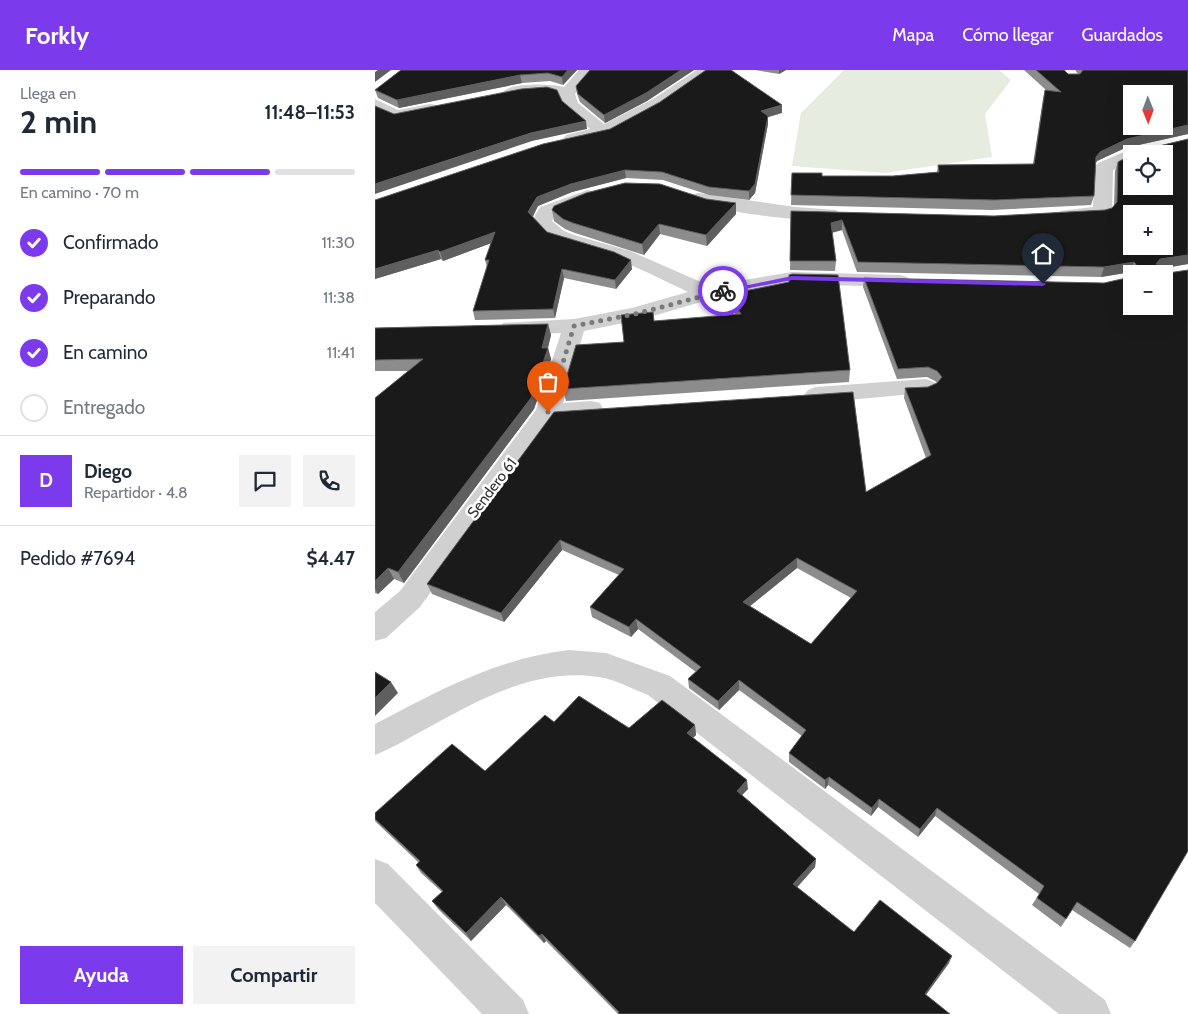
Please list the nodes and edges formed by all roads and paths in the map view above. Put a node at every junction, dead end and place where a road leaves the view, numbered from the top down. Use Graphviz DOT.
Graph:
graph roads {
  1 [pos="587,70"];
  2 [pos="707,70"];
  3 [pos="567,94"];
  4 [pos="494,96"];
  5 [pos="375,104"];
  6 [pos="447,105"];
  7 [pos="604,132"];
  8 [pos="558,143"];
  9 [pos="1123,158"];
  10 [pos="607,191"];
  11 [pos="681,194"];
  12 [pos="852,215"];
  13 [pos="1047,216"];
  14 [pos="921,281"];
  15 [pos="708,294"];
  16 [pos="574,326"];
  17 [pos="495,328"];
  18 [pos="926,387"];
  19 [pos="790,396"];
  20 [pos="615,408"];
  21 [pos="548,412"];
  22 [pos="375,629"];
  23 [pos="375,740"];
  24 [pos="375,877"];
  25 [pos="509,1014"];
  26 [pos="1091,1014"];
  1 -- 3 [label="street"];
  2 -- 7 [label="street"];
  3 -- 4 [label="street"];
  3 -- 7 [label="street"];
  5 -- 6 [label="street"];
  7 -- 8 [label="street"];
  9 -- 13 [label="street"];
  10 -- 15 [label="street"];
  11 -- 12 [label="street"];
  14 -- 15 [label="street"];
  15 -- 16 [label="street"];
  16 -- 17 [label="street"];
  16 -- 21 [label="street, Sendero 61"];
  18 -- 19 [label="street"];
  20 -- 21 [label="street"];
  21 -- 22 [label="street, Sendero 61"];
  23 -- 26 [label="street"];
  24 -- 25 [label="street"];
}
